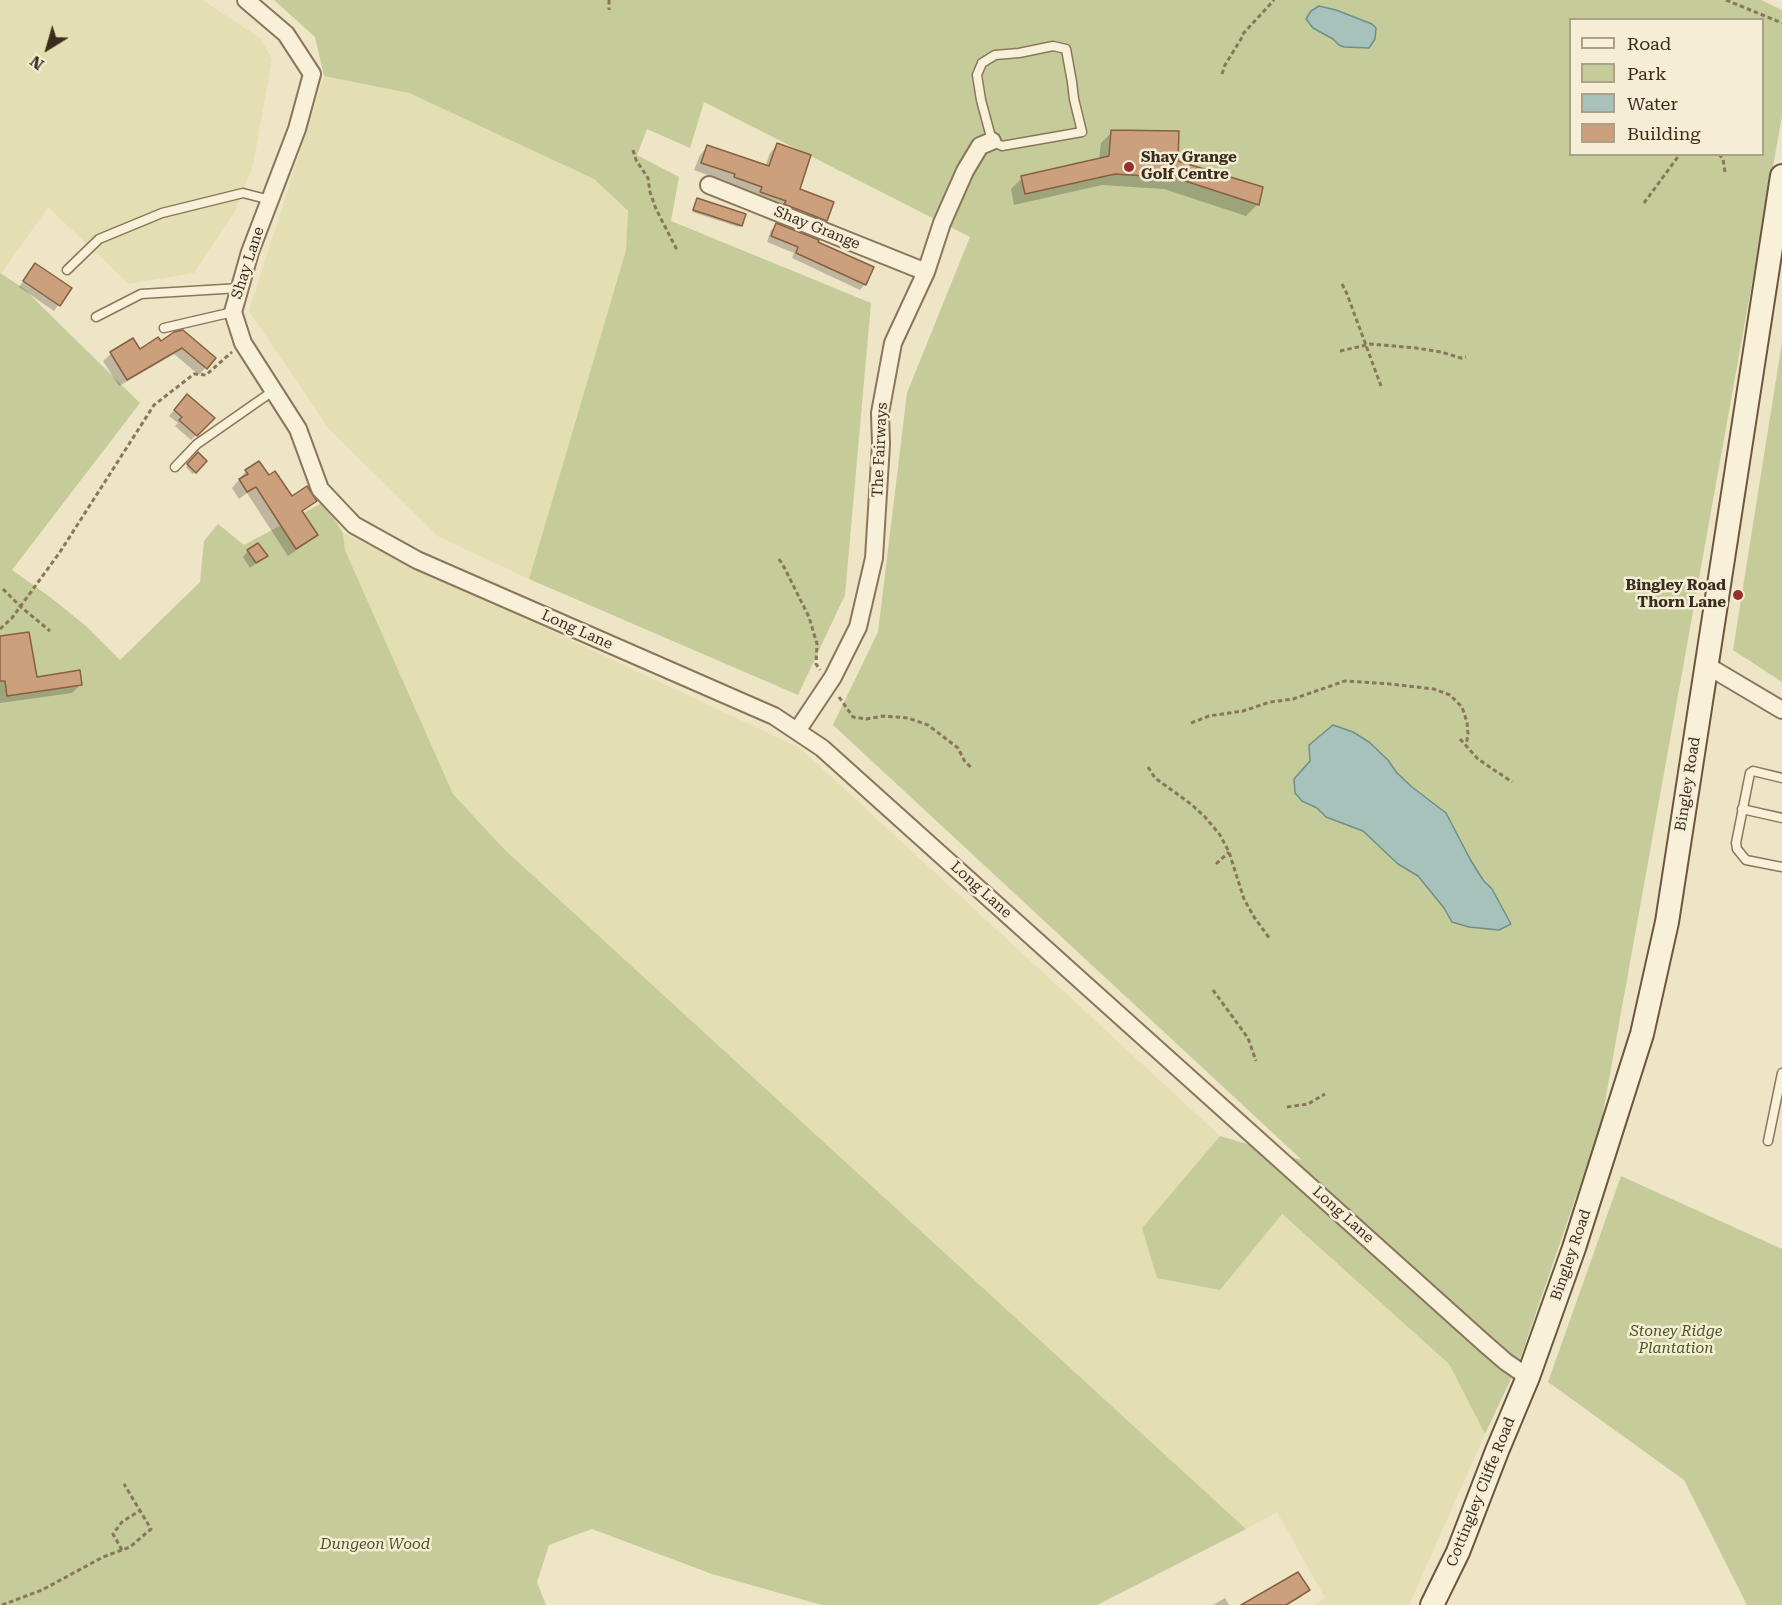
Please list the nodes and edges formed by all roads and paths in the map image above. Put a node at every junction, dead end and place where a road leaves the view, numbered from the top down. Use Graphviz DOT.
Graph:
graph roads {
  1 [pos="246,0"];
  2 [pos="609,0"];
  3 [pos="1274,0"];
  4 [pos="1726,0"];
  5 [pos="609,10"];
  6 [pos="1782,22"];
  7 [pos="1222,74"];
  8 [pos="992,141"];
  9 [pos="633,150"];
  10 [pos="1679,156"];
  11 [pos="1721,156"];
  12 [pos="1725,172"];
  13 [pos="1782,176"];
  14 [pos="709,185"];
  15 [pos="270,200"];
  16 [pos="1644,203"];
  17 [pos="677,250"];
  18 [pos="67,270"];
  19 [pos="926,272"];
  20 [pos="1342,284"];
  21 [pos="240,288"];
  22 [pos="233,312"];
  23 [pos="96,317"];
  24 [pos="164,328"];
  25 [pos="243,343"];
  26 [pos="1366,345"];
  27 [pos="1340,351"];
  28 [pos="1466,357"];
  29 [pos="1381,386"];
  30 [pos="273,391"];
  31 [pos="175,467"];
  32 [pos="354,525"];
  33 [pos="778,560"];
  34 [pos="3,590"];
  35 [pos="21,607"];
  36 [pos="0,629"];
  37 [pos="50,631"];
  38 [pos="1706,665"];
  39 [pos="823,674"];
  40 [pos="838,695"];
  41 [pos="1782,710"];
  42 [pos="1191,723"];
  43 [pos="797,731"];
  44 [pos="1460,740"];
  45 [pos="1466,746"];
  46 [pos="1148,767"];
  47 [pos="972,768"];
  48 [pos="1782,778"];
  49 [pos="1512,782"];
  50 [pos="1742,809"];
  51 [pos="1782,818"];
  52 [pos="1229,852"];
  53 [pos="1216,864"];
  54 [pos="1782,867"];
  55 [pos="1270,939"];
  56 [pos="1212,990"];
  57 [pos="1257,1061"];
  58 [pos="1782,1073"];
  59 [pos="1325,1094"];
  60 [pos="1287,1107"];
  61 [pos="1768,1141"];
  62 [pos="1528,1377"];
  63 [pos="124,1484"];
  64 [pos="139,1511"];
  65 [pos="122,1550"];
  66 [pos="2,1605"];
  67 [pos="1432,1605"];
  1 -- 15 [label="street, Shay Lane"];
  2 -- 5 [label="path"];
  3 -- 7 [label="path"];
  4 -- 6 [label="path"];
  8 -- 8 [label="lane"];
  8 -- 19 [label="street, The Fairways"];
  9 -- 17 [label="path"];
  10 -- 16 [label="path"];
  11 -- 12 [label="path"];
  13 -- 38 [label="main road, Bingley Road"];
  14 -- 19 [label="street, Shay Grange"];
  15 -- 18 [label="lane"];
  15 -- 21 [label="street, Shay Lane"];
  19 -- 43 [label="street, The Fairways"];
  20 -- 26 [label="path"];
  21 -- 22 [label="street, Shay Lane"];
  21 -- 23 [label="lane"];
  22 -- 24 [label="lane"];
  22 -- 25 [label="street, Shay Lane"];
  25 -- 30 [label="street, Shay Lane"];
  25 -- 35 [label="path"];
  26 -- 27 [label="path"];
  26 -- 28 [label="path"];
  26 -- 29 [label="path"];
  30 -- 31 [label="lane"];
  30 -- 32 [label="street, Shay Lane"];
  32 -- 43 [label="street, Long Lane"];
  33 -- 39 [label="path"];
  34 -- 35 [label="path"];
  35 -- 36 [label="path"];
  35 -- 37 [label="path"];
  38 -- 41 [label="street"];
  38 -- 62 [label="main road, Bingley Road"];
  40 -- 47 [label="path"];
  42 -- 45 [label="path"];
  43 -- 62 [label="street, Long Lane"];
  44 -- 45 [label="path"];
  45 -- 49 [label="path"];
  46 -- 52 [label="path"];
  48 -- 50 [label="lane"];
  50 -- 51 [label="lane"];
  50 -- 54 [label="lane"];
  52 -- 53 [label="path"];
  52 -- 55 [label="path"];
  56 -- 57 [label="path"];
  58 -- 61 [label="lane"];
  59 -- 60 [label="path"];
  62 -- 67 [label="main road, Cottingley Cliffe Road"];
  63 -- 64 [label="path"];
  64 -- 65 [label="path"];
  64 -- 65 [label="path"];
  65 -- 66 [label="path"];
}
